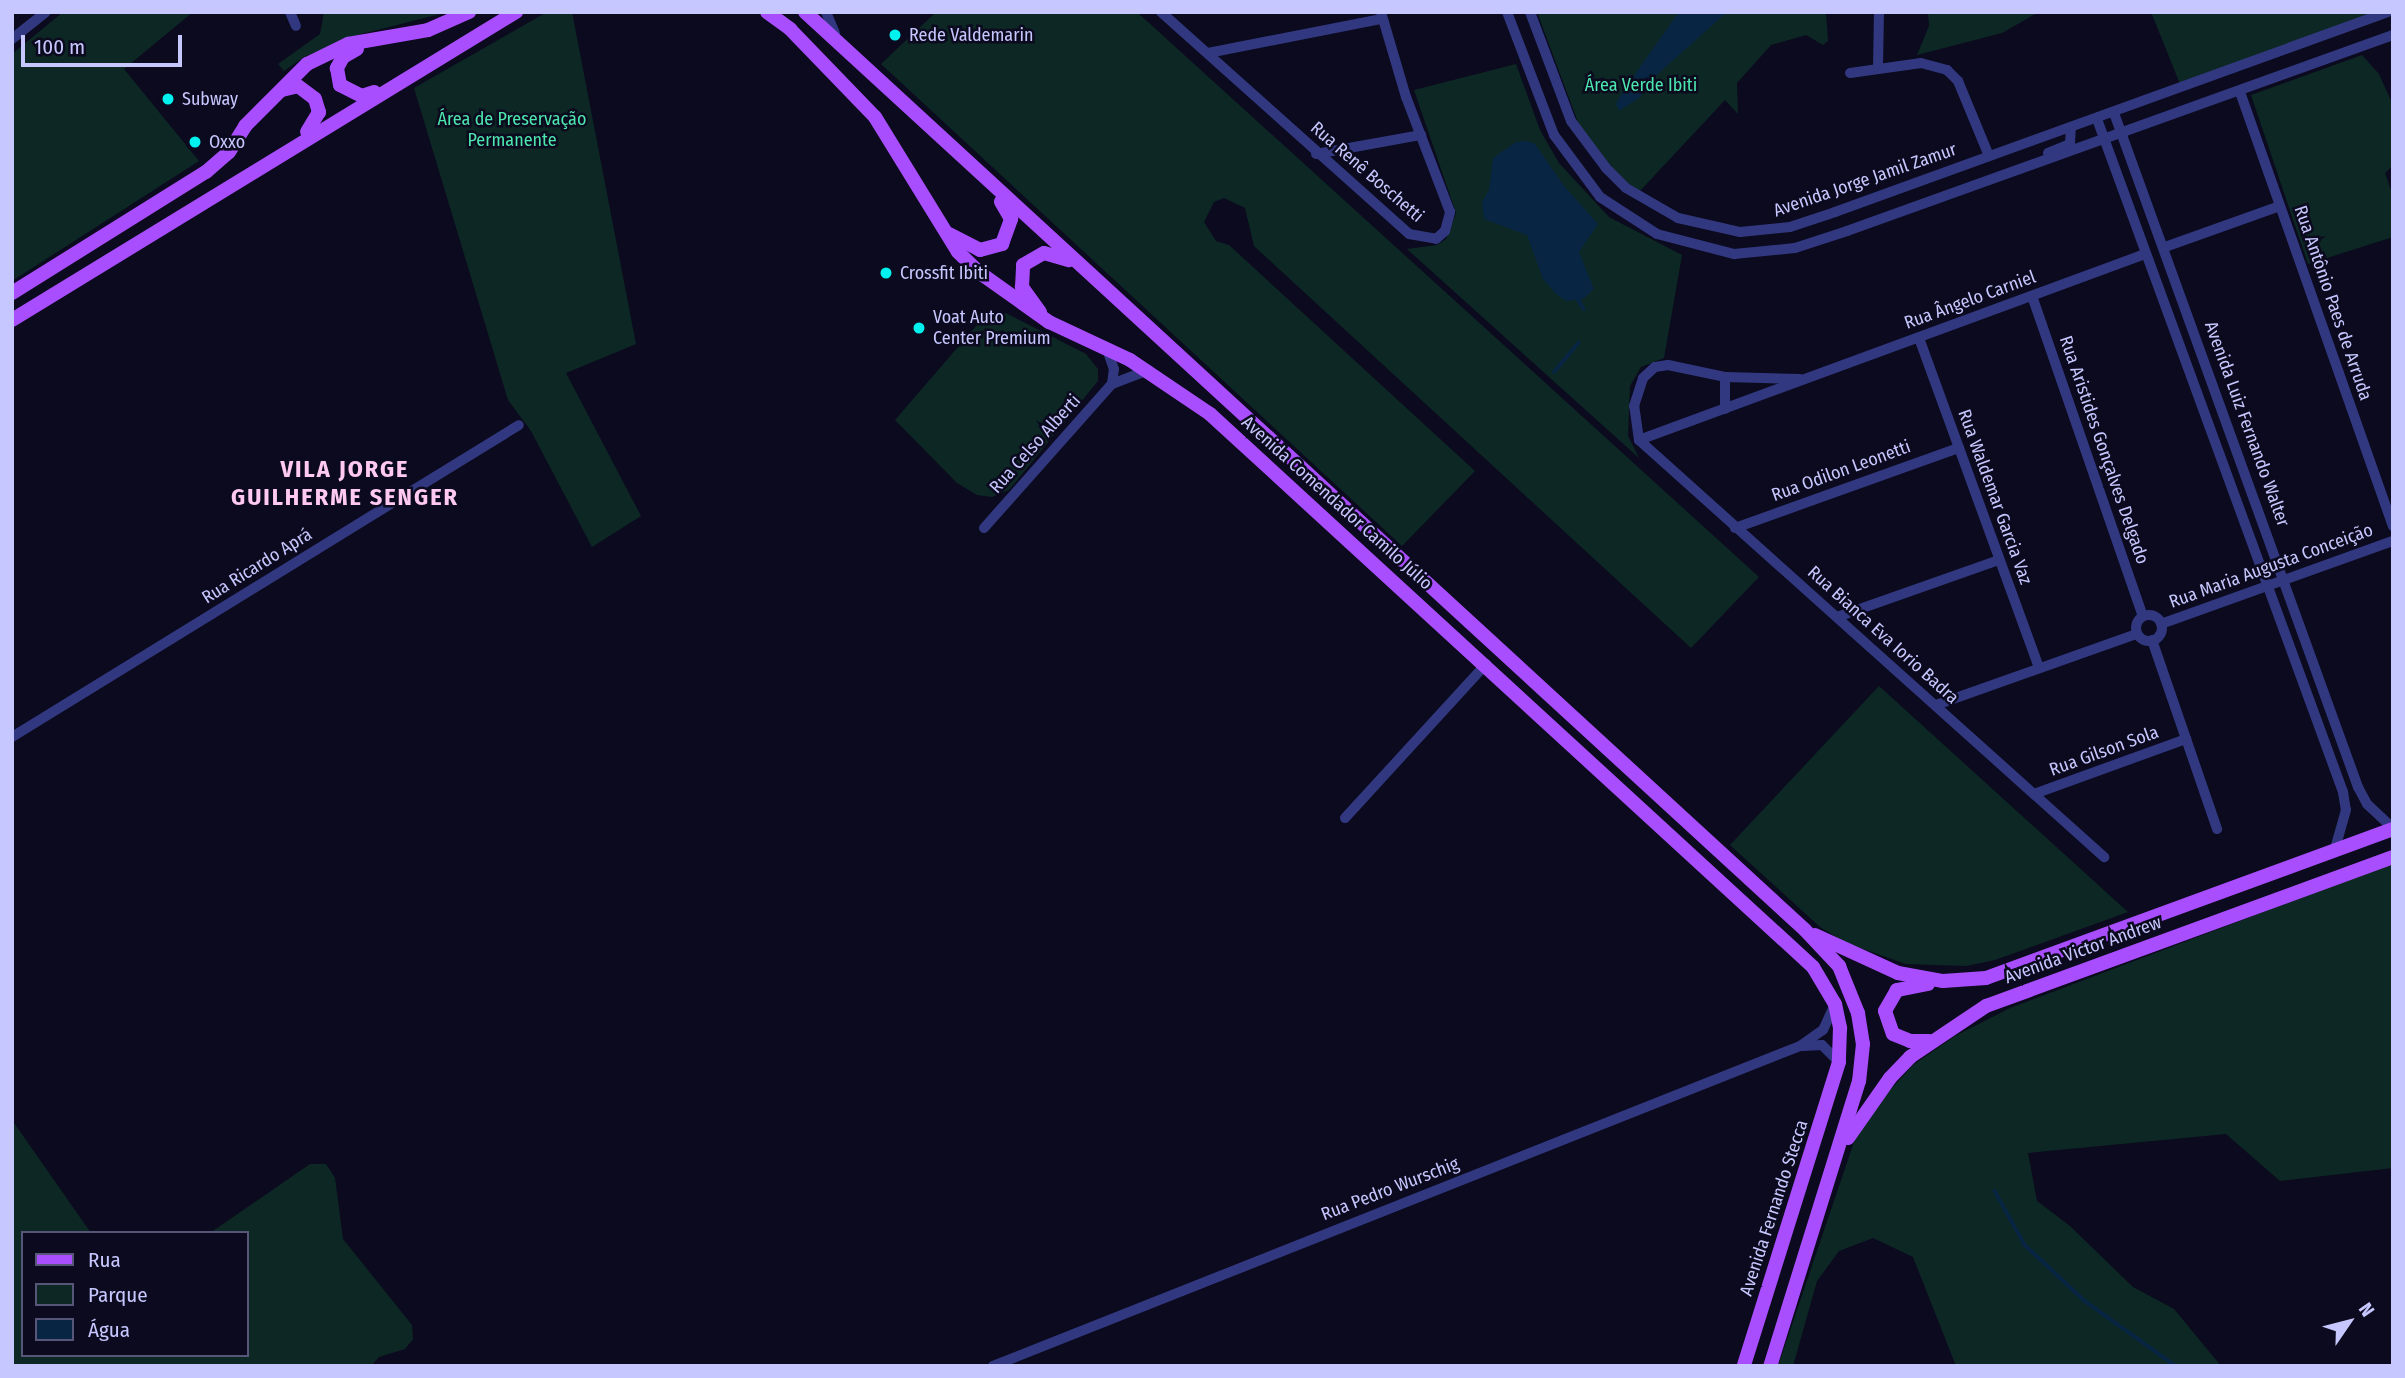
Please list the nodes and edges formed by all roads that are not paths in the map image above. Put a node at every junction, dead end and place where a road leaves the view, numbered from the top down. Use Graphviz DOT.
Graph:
graph roads {
  1 [pos="46,12"];
  2 [pos="289,12"];
  3 [pos="469,12"];
  4 [pos="516,12"];
  5 [pos="767,12"];
  6 [pos="805,12"];
  7 [pos="1161,12"];
  8 [pos="1507,12"];
  9 [pos="1530,12"];
  10 [pos="2388,12"];
  11 [pos="1879,13"];
  12 [pos="826,15"];
  13 [pos="1381,15"];
  14 [pos="296,26"];
  15 [pos="2393,35"];
  16 [pos="399,36"];
  17 [pos="12,39"];
  18 [pos="1242,46"];
  19 [pos="1208,53"];
  20 [pos="863,64"];
  21 [pos="1224,67"];
  22 [pos="1878,68"];
  23 [pos="1850,73"];
  24 [pos="391,87"];
  25 [pos="2240,92"];
  26 [pos="274,95"];
  27 [pos="2144,102"];
  28 [pos="2114,113"];
  29 [pos="2097,119"];
  30 [pos="2151,123"];
  31 [pos="2071,127"];
  32 [pos="2125,134"];
  33 [pos="1421,135"];
  34 [pos="2104,140"];
  35 [pos="296,143"];
  36 [pos="1342,150"];
  37 [pos="2132,152"];
  38 [pos="1316,154"];
  39 [pos="1989,156"];
  40 [pos="2111,159"];
  41 [pos="963,160"];
  42 [pos="1332,168"];
  43 [pos="1985,182"];
  44 [pos="2280,206"];
  45 [pos="945,231"];
  46 [pos="2165,247"];
  47 [pos="2145,254"];
  48 [pos="1077,263"];
  49 [pos="12,293"];
  50 [pos="2032,296"];
  51 [pos="12,320"];
  52 [pos="1049,323"];
  53 [pos="1919,338"];
  54 [pos="1107,349"];
  55 [pos="1147,370"];
  56 [pos="1725,377"];
  57 [pos="1806,379"];
  58 [pos="1112,384"];
  59 [pos="1725,408"];
  60 [pos="519,425"];
  61 [pos="1639,440"];
  62 [pos="1959,448"];
  63 [pos="2393,526"];
  64 [pos="984,528"];
  65 [pos="1735,528"];
  66 [pos="2393,541"];
  67 [pos="1999,560"];
  68 [pos="2284,580"];
  69 [pos="2266,586"];
  70 [pos="2143,616"];
  71 [pos="1837,617"];
  72 [pos="2161,624"];
  73 [pos="2137,634"];
  74 [pos="2152,640"];
  75 [pos="1486,664"];
  76 [pos="2039,668"];
  77 [pos="2305,695"];
  78 [pos="1936,705"];
  79 [pos="2329,707"];
  80 [pos="12,737"];
  81 [pos="2186,739"];
  82 [pos="2034,794"];
  83 [pos="1345,818"];
  84 [pos="2393,828"];
  85 [pos="2217,829"];
  86 [pos="2334,852"];
  87 [pos="2104,857"];
  88 [pos="2393,857"];
  89 [pos="1805,929"];
  90 [pos="1943,981"];
  91 [pos="1835,1004"];
  92 [pos="1929,1041"];
  93 [pos="1800,1046"];
  94 [pos="1839,1062"];
  95 [pos="1837,1154"];
  96 [pos="993,1366"];
  97 [pos="1744,1366"];
  98 [pos="1770,1366"];
  1 -- 17 [label="street"];
  2 -- 14 [label="street"];
  3 -- 16 [label="main road"];
  4 -- 24 [label="main road"];
  5 -- 45 [label="main road, Avenida Comendador Camilo Júlio"];
  6 -- 20 [label="main road, Avenida Comendador Camilo Júlio"];
  7 -- 19 [label="street, Rua Renê Boschetti"];
  8 -- 43 [label="street"];
  9 -- 39 [label="street, Avenida Jorge Jamil Zamur"];
  10 -- 27 [label="street, Avenida Jorge Jamil Zamur"];
  11 -- 22 [label="street"];
  12 -- 20 [label="street, Avenida Comendador Camilo Júlio"];
  13 -- 18 [label="street"];
  13 -- 33 [label="street, Rua Renê Boschetti"];
  15 -- 25 [label="street"];
  16 -- 24 [label="main road"];
  16 -- 26 [label="main road"];
  18 -- 19 [label="street"];
  18 -- 21 [label="street"];
  19 -- 21 [label="street, Rua Renê Boschetti"];
  20 -- 41 [label="main road, Avenida Comendador Camilo Júlio"];
  21 -- 38 [label="street, Rua Renê Boschetti"];
  22 -- 23 [label="street"];
  22 -- 39 [label="street"];
  24 -- 35 [label="main road"];
  25 -- 30 [label="street"];
  25 -- 44 [label="street, Rua Antônio Paes de Arruda"];
  26 -- 35 [label="main road"];
  26 -- 49 [label="main road"];
  27 -- 28 [label="street, Avenida Jorge Jamil Zamur"];
  27 -- 30 [label="street"];
  28 -- 29 [label="street, Avenida Jorge Jamil Zamur"];
  28 -- 32 [label="street, Avenida Luiz Fernando Walter"];
  29 -- 31 [label="street, Avenida Jorge Jamil Zamur"];
  29 -- 34 [label="street"];
  30 -- 32 [label="street"];
  31 -- 39 [label="street, Avenida Jorge Jamil Zamur"];
  31 -- 43 [label="street"];
  32 -- 34 [label="street"];
  32 -- 37 [label="street, Avenida Luiz Fernando Walter"];
  33 -- 36 [label="street"];
  33 -- 42 [label="street, Rua Renê Boschetti"];
  34 -- 40 [label="street"];
  34 -- 43 [label="street"];
  35 -- 51 [label="main road"];
  36 -- 38 [label="street"];
  36 -- 42 [label="street"];
  37 -- 40 [label="street"];
  37 -- 46 [label="street, Avenida Luiz Fernando Walter"];
  38 -- 42 [label="street, Rua Renê Boschetti"];
  40 -- 47 [label="street"];
  41 -- 45 [label="main road"];
  41 -- 48 [label="main road, Avenida Comendador Camilo Júlio"];
  44 -- 46 [label="street"];
  44 -- 63 [label="street, Rua Antônio Paes de Arruda"];
  45 -- 52 [label="main road, Avenida Comendador Camilo Júlio"];
  46 -- 68 [label="street, Avenida Luiz Fernando Walter"];
  47 -- 50 [label="street, Rua Ângelo Carniel"];
  47 -- 69 [label="street"];
  48 -- 52 [label="main road"];
  48 -- 89 [label="main road, Avenida Comendador Camilo Júlio"];
  50 -- 53 [label="street, Rua Ângelo Carniel"];
  50 -- 70 [label="street, Rua Aristides Gonçalves Delgado"];
  52 -- 54 [label="main road, Avenida Comendador Camilo Júlio"];
  53 -- 57 [label="street, Rua Ângelo Carniel"];
  53 -- 62 [label="street, Rua Waldemar Garcia Vaz"];
  54 -- 55 [label="main road, Avenida Comendador Camilo Júlio"];
  54 -- 58 [label="street"];
  55 -- 58 [label="street, Rua Celso Alberti"];
  55 -- 75 [label="main road, Avenida Comendador Camilo Júlio"];
  56 -- 57 [label="street, Rua Ângelo Carniel"];
  56 -- 59 [label="street"];
  56 -- 61 [label="street, Rua Ângelo Carniel"];
  57 -- 59 [label="street, Rua Ângelo Carniel"];
  58 -- 64 [label="street, Rua Celso Alberti"];
  59 -- 61 [label="street, Rua Ângelo Carniel"];
  60 -- 80 [label="street, Rua Ricardo Aprá"];
  61 -- 65 [label="street, Rua Bianca Eva Iorio Badra"];
  62 -- 65 [label="street, Rua Odilon Leonetti"];
  62 -- 67 [label="street, Rua Waldemar Garcia Vaz"];
  65 -- 71 [label="street, Rua Bianca Eva Iorio Badra"];
  66 -- 68 [label="street, Rua Maria Augusta Conceição"];
  67 -- 71 [label="street"];
  67 -- 76 [label="street, Rua Waldemar Garcia Vaz"];
  68 -- 69 [label="street, Rua Maria Augusta Conceição"];
  68 -- 79 [label="street, Avenida Luiz Fernando Walter"];
  69 -- 72 [label="street, Rua Maria Augusta Conceição"];
  69 -- 77 [label="street"];
  70 -- 72 [label="street"];
  70 -- 73 [label="street"];
  71 -- 78 [label="street, Rua Bianca Eva Iorio Badra"];
  72 -- 74 [label="street"];
  73 -- 74 [label="street"];
  73 -- 76 [label="street"];
  74 -- 81 [label="street"];
  75 -- 83 [label="street"];
  75 -- 91 [label="main road, Avenida Comendador Camilo Júlio"];
  76 -- 78 [label="street"];
  77 -- 79 [label="street"];
  77 -- 86 [label="street"];
  78 -- 82 [label="street, Rua Bianca Eva Iorio Badra"];
  79 -- 84 [label="street, Avenida Luiz Fernando Walter"];
  81 -- 82 [label="street, Rua Gilson Sola"];
  81 -- 85 [label="street"];
  82 -- 87 [label="street, Rua Bianca Eva Iorio Badra"];
  84 -- 86 [label="main road, Avenida Victor Andrew"];
  86 -- 90 [label="main road, Avenida Victor Andrew"];
  88 -- 92 [label="main road, Avenida Victor Andrew"];
  89 -- 90 [label="main road, Avenida Victor Andrew"];
  89 -- 95 [label="main road, Avenida Comendador Camilo Júlio"];
  90 -- 92 [label="main road"];
  91 -- 93 [label="street, Rua Pedro Wurschig"];
  91 -- 94 [label="main road, Avenida Comendador Camilo Júlio"];
  92 -- 95 [label="main road, Avenida Victor Andrew"];
  93 -- 94 [label="street"];
  93 -- 96 [label="street, Rua Pedro Wurschig"];
  94 -- 97 [label="main road, Avenida Fernando Stecca"];
  95 -- 98 [label="main road"];
}
